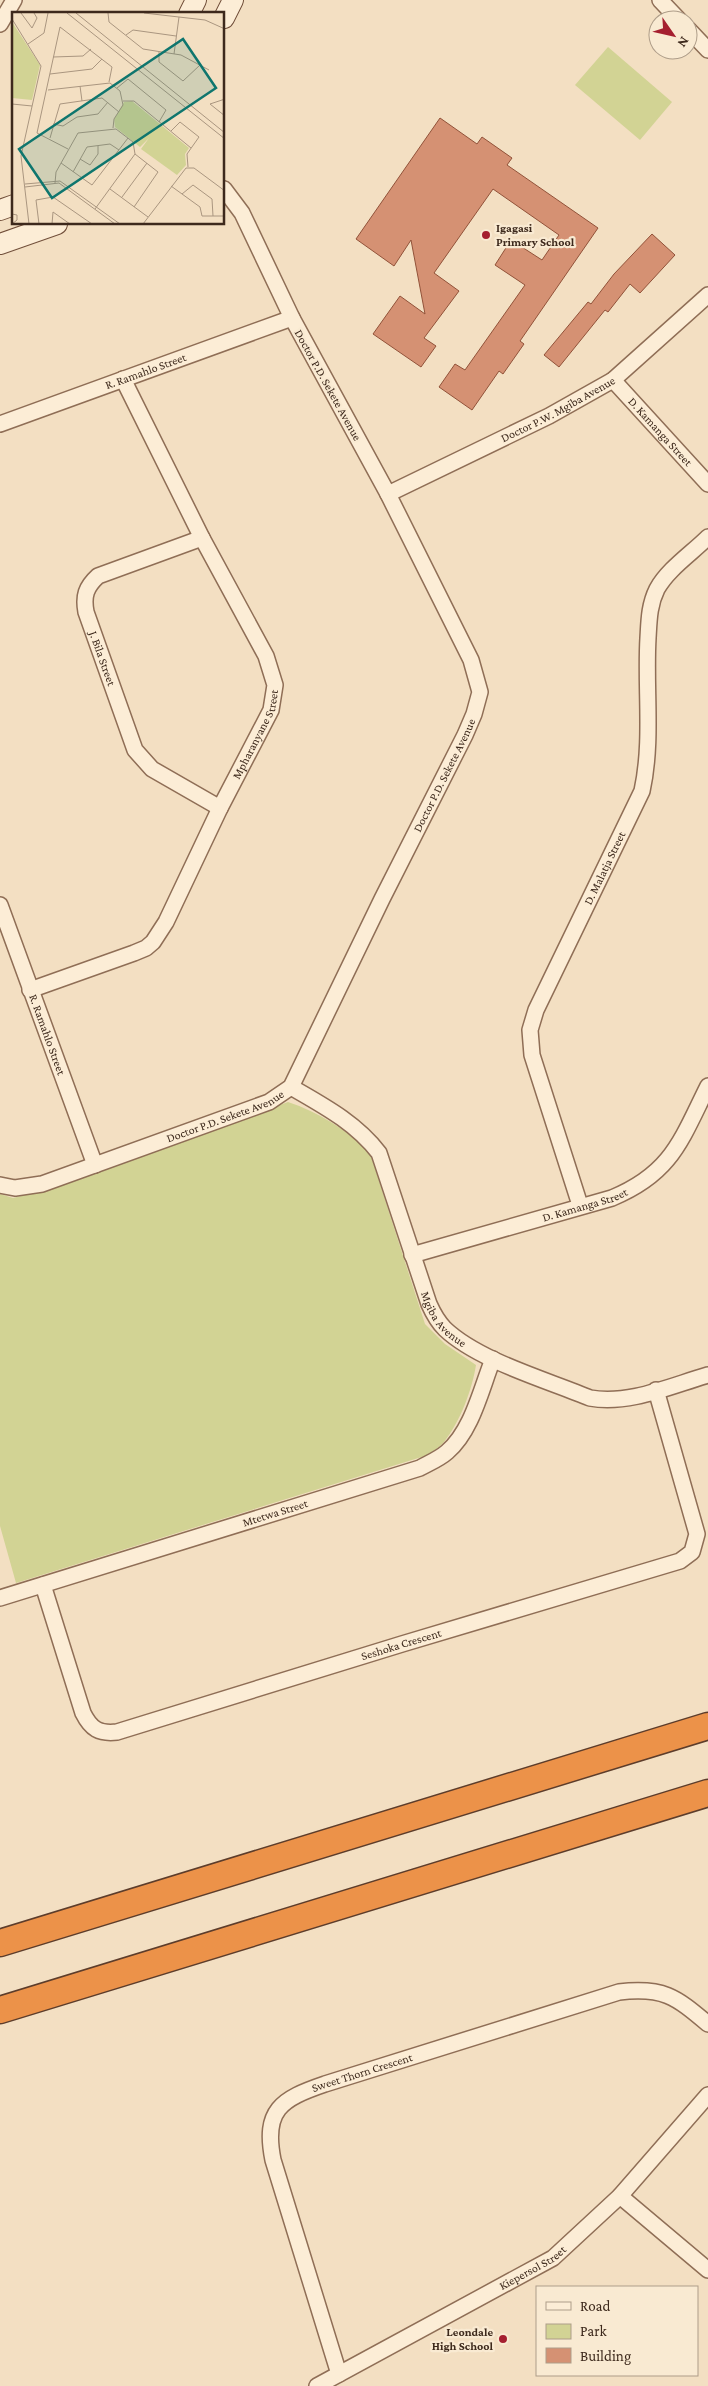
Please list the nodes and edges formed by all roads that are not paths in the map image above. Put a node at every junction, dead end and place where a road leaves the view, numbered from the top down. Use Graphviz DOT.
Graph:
graph roads {
  1 [pos="14,0"];
  2 [pos="196,0"];
  3 [pos="233,0"];
  4 [pos="660,0"];
  5 [pos="670,10"];
  6 [pos="190,12"];
  7 [pos="225,16"];
  8 [pos="0,24"];
  9 [pos="698,40"];
  10 [pos="708,50"];
  11 [pos="225,190"];
  12 [pos="12,206"];
  13 [pos="0,210"];
  14 [pos="54,225"];
  15 [pos="0,244"];
  16 [pos="708,294"];
  17 [pos="292,318"];
  18 [pos="123,379"];
  19 [pos="613,380"];
  20 [pos="0,424"];
  21 [pos="708,484"];
  22 [pos="388,494"];
  23 [pos="708,537"];
  24 [pos="202,538"];
  25 [pos="220,808"];
  26 [pos="0,905"];
  27 [pos="30,990"];
  28 [pos="708,1086"];
  29 [pos="291,1087"];
  30 [pos="95,1164"];
  31 [pos="0,1185"];
  32 [pos="580,1205"];
  33 [pos="412,1255"];
  34 [pos="493,1359"];
  35 [pos="708,1376"];
  36 [pos="656,1390"];
  37 [pos="43,1585"];
  38 [pos="0,1598"];
  39 [pos="708,1726"];
  40 [pos="708,1793"];
  41 [pos="0,1943"];
  42 [pos="0,2010"];
  43 [pos="708,2024"];
  44 [pos="708,2095"];
  45 [pos="620,2196"];
  46 [pos="708,2270"];
  47 [pos="339,2374"];
  48 [pos="317,2386"];
  1 -- 8 [label="street"];
  2 -- 6 [label="street"];
  3 -- 7 [label="street"];
  4 -- 5 [label="street"];
  9 -- 10 [label="street"];
  11 -- 17 [label="street, Doctor P.D. Sekete Avenue"];
  12 -- 13 [label="street"];
  14 -- 15 [label="street"];
  16 -- 19 [label="street, Doctor P.W. Mgiba Avenue"];
  17 -- 18 [label="street, R. Ramahlo Street"];
  17 -- 22 [label="street, Doctor P.D. Sekete Avenue"];
  18 -- 20 [label="street, R. Ramahlo Street"];
  18 -- 24 [label="street, Mpharanyane Street"];
  19 -- 21 [label="street, D. Kamanga Street"];
  19 -- 22 [label="street, Doctor P.W. Mgiba Avenue"];
  22 -- 29 [label="street, Doctor P.D. Sekete Avenue"];
  23 -- 32 [label="street, D. Malatja Street"];
  24 -- 25 [label="street, Mpharanyane Street"];
  24 -- 25 [label="street, J. Bila Street"];
  25 -- 27 [label="street, Mpharanyane Street"];
  26 -- 27 [label="street, R. Ramahlo Street"];
  27 -- 30 [label="street, R. Ramahlo Street"];
  28 -- 32 [label="street, D. Kamanga Street"];
  29 -- 30 [label="street, Doctor P.D. Sekete Avenue"];
  29 -- 33 [label="street, Mgiba Avenue"];
  30 -- 31 [label="street, Doctor P.D. Sekete Avenue"];
  32 -- 33 [label="street, D. Kamanga Street"];
  33 -- 34 [label="street, Mgiba Avenue"];
  34 -- 36 [label="street, Mgiba Avenue"];
  34 -- 37 [label="street, Mtetwa Street"];
  35 -- 36 [label="street, Mgiba Avenue"];
  36 -- 37 [label="street, Seshoka Crescent"];
  37 -- 38 [label="street, Mtetwa Street"];
  39 -- 41 [label="highway"];
  40 -- 42 [label="highway"];
  43 -- 47 [label="street, Sweet Thorn Crescent"];
  44 -- 45 [label="street, Kiepersol Street"];
  45 -- 46 [label="street"];
  45 -- 47 [label="street, Kiepersol Street"];
  47 -- 48 [label="street, Kiepersol Street"];
}
